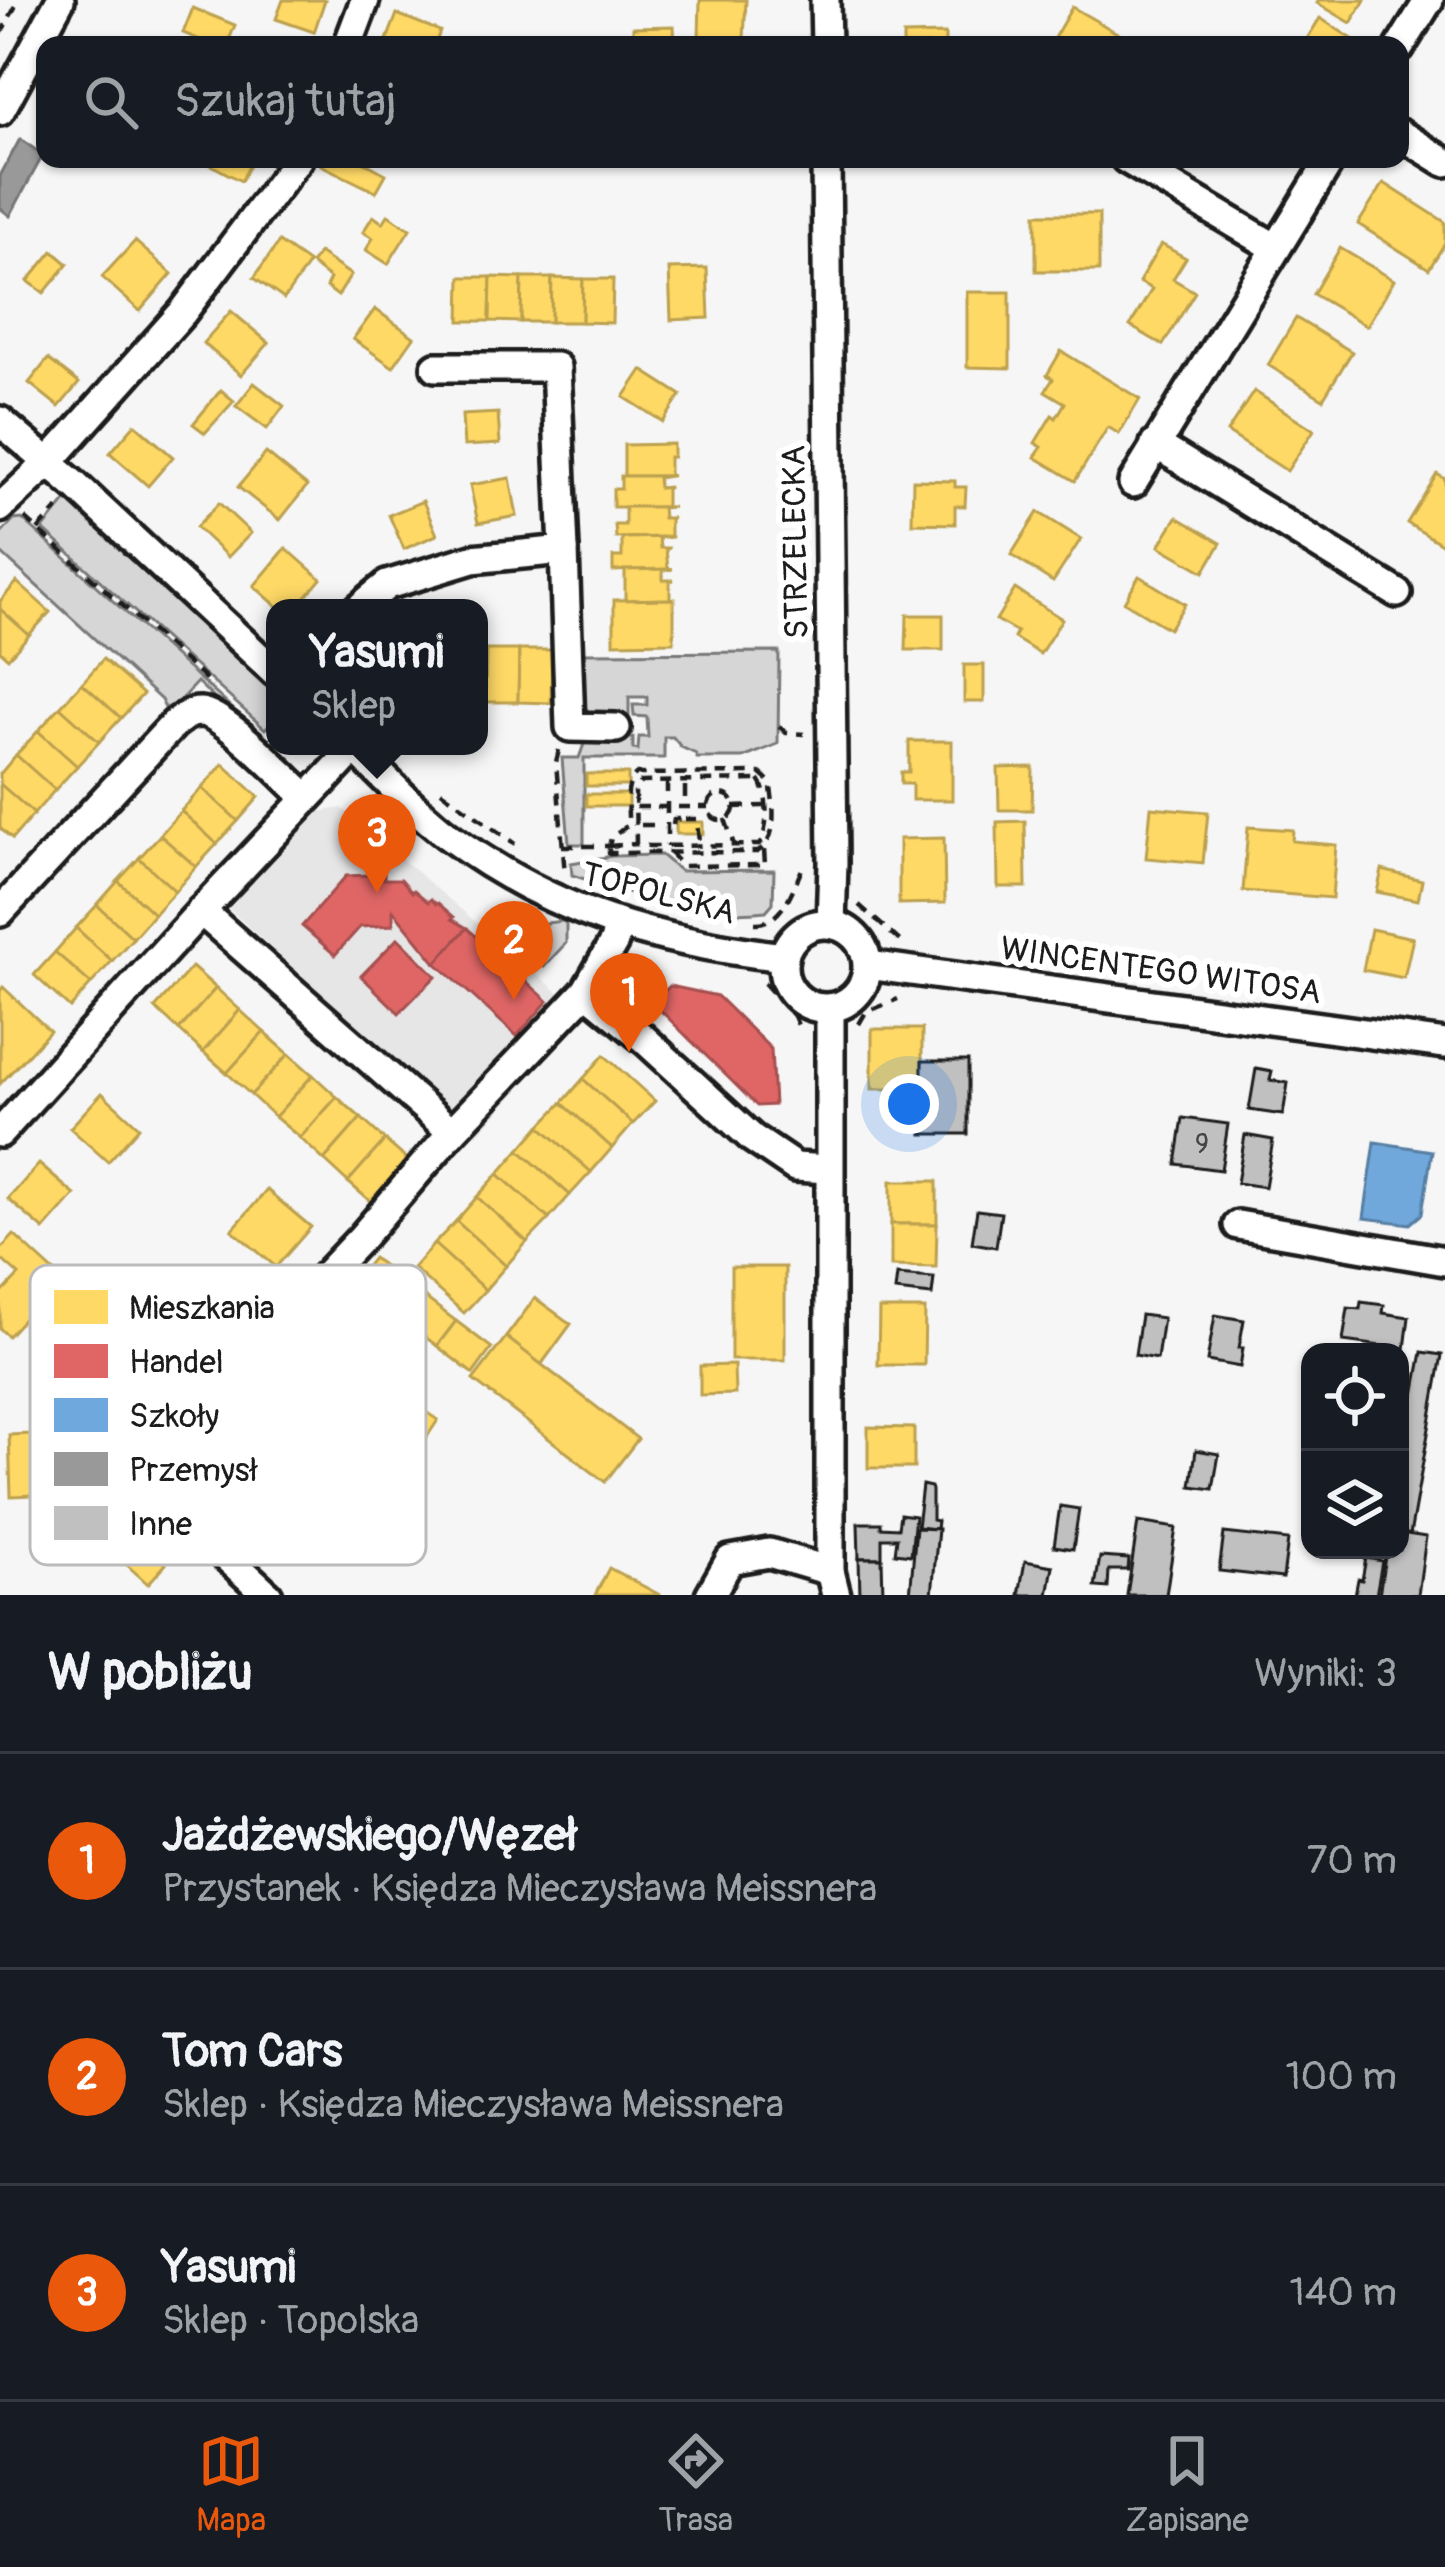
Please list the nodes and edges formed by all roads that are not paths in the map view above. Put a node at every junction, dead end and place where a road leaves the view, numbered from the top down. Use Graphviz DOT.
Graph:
graph roads {
  1 [pos="60,0"];
  2 [pos="365,0"];
  3 [pos="825,0"];
  4 [pos="1429,0"];
  5 [pos="41,36"];
  6 [pos="351,36"];
  7 [pos="826,36"];
  8 [pos="1407,36"];
  9 [pos="36,44"];
  10 [pos="0,111"];
  11 [pos="1409,140"];
  12 [pos="1445,162"];
  13 [pos="291,168"];
  14 [pos="826,168"];
  15 [pos="1141,168"];
  16 [pos="1325,168"];
  17 [pos="1276,248"];
  18 [pos="436,368"];
  19 [pos="0,421"];
  20 [pos="1155,444"];
  21 [pos="49,462"];
  22 [pos="1133,483"];
  23 [pos="5,503"];
  24 [pos="563,550"];
  25 [pos="1396,592"];
  26 [pos="370,599"];
  27 [pos="266,664"];
  28 [pos="616,728"];
  29 [pos="345,755"];
  30 [pos="362,755"];
  31 [pos="306,797"];
  32 [pos="201,911"];
  33 [pos="0,912"];
  34 [pos="831,924"];
  35 [pos="618,925"];
  36 [pos="784,957"];
  37 [pos="868,964"];
  38 [pos="586,991"];
  39 [pos="830,1008"];
  40 [pos="1445,1044"];
  41 [pos="452,1132"];
  42 [pos="0,1133"];
  43 [pos="828,1169"];
  44 [pos="1238,1226"];
  45 [pos="1445,1261"];
  46 [pos="336,1265"];
  47 [pos="235,1565"];
  48 [pos="833,1583"];
  49 [pos="268,1595"];
  50 [pos="710,1595"];
  1 -- 5 [label="street"];
  2 -- 6 [label="street"];
  3 -- 7 [label="street"];
  4 -- 8 [label="street"];
  9 -- 10 [label="street"];
  11 -- 12 [label="street"];
  13 -- 21 [label="street"];
  14 -- 34 [label="street, STRZELECKA"];
  15 -- 17 [label="street"];
  16 -- 17 [label="street"];
  17 -- 20 [label="street"];
  18 -- 24 [label="street"];
  19 -- 21 [label="street"];
  20 -- 22 [label="street"];
  20 -- 25 [label="street"];
  21 -- 23 [label="street"];
  21 -- 27 [label="street"];
  24 -- 26 [label="street"];
  24 -- 28 [label="street"];
  29 -- 31 [label="street"];
  30 -- 35 [label="street, TOPOLSKA"];
  31 -- 32 [label="street"];
  31 -- 33 [label="street"];
  32 -- 41 [label="street"];
  32 -- 42 [label="street"];
  34 -- 36 [label="street"];
  34 -- 37 [label="street"];
  35 -- 36 [label="street, TOPOLSKA"];
  35 -- 38 [label="street"];
  36 -- 39 [label="street"];
  37 -- 39 [label="street"];
  37 -- 40 [label="street, WINCENTEGO WITOSA"];
  38 -- 41 [label="street"];
  38 -- 43 [label="street"];
  39 -- 43 [label="street"];
  41 -- 46 [label="street"];
  43 -- 48 [label="street"];
  44 -- 45 [label="street"];
  47 -- 49 [label="street"];
  48 -- 50 [label="street"];
}
